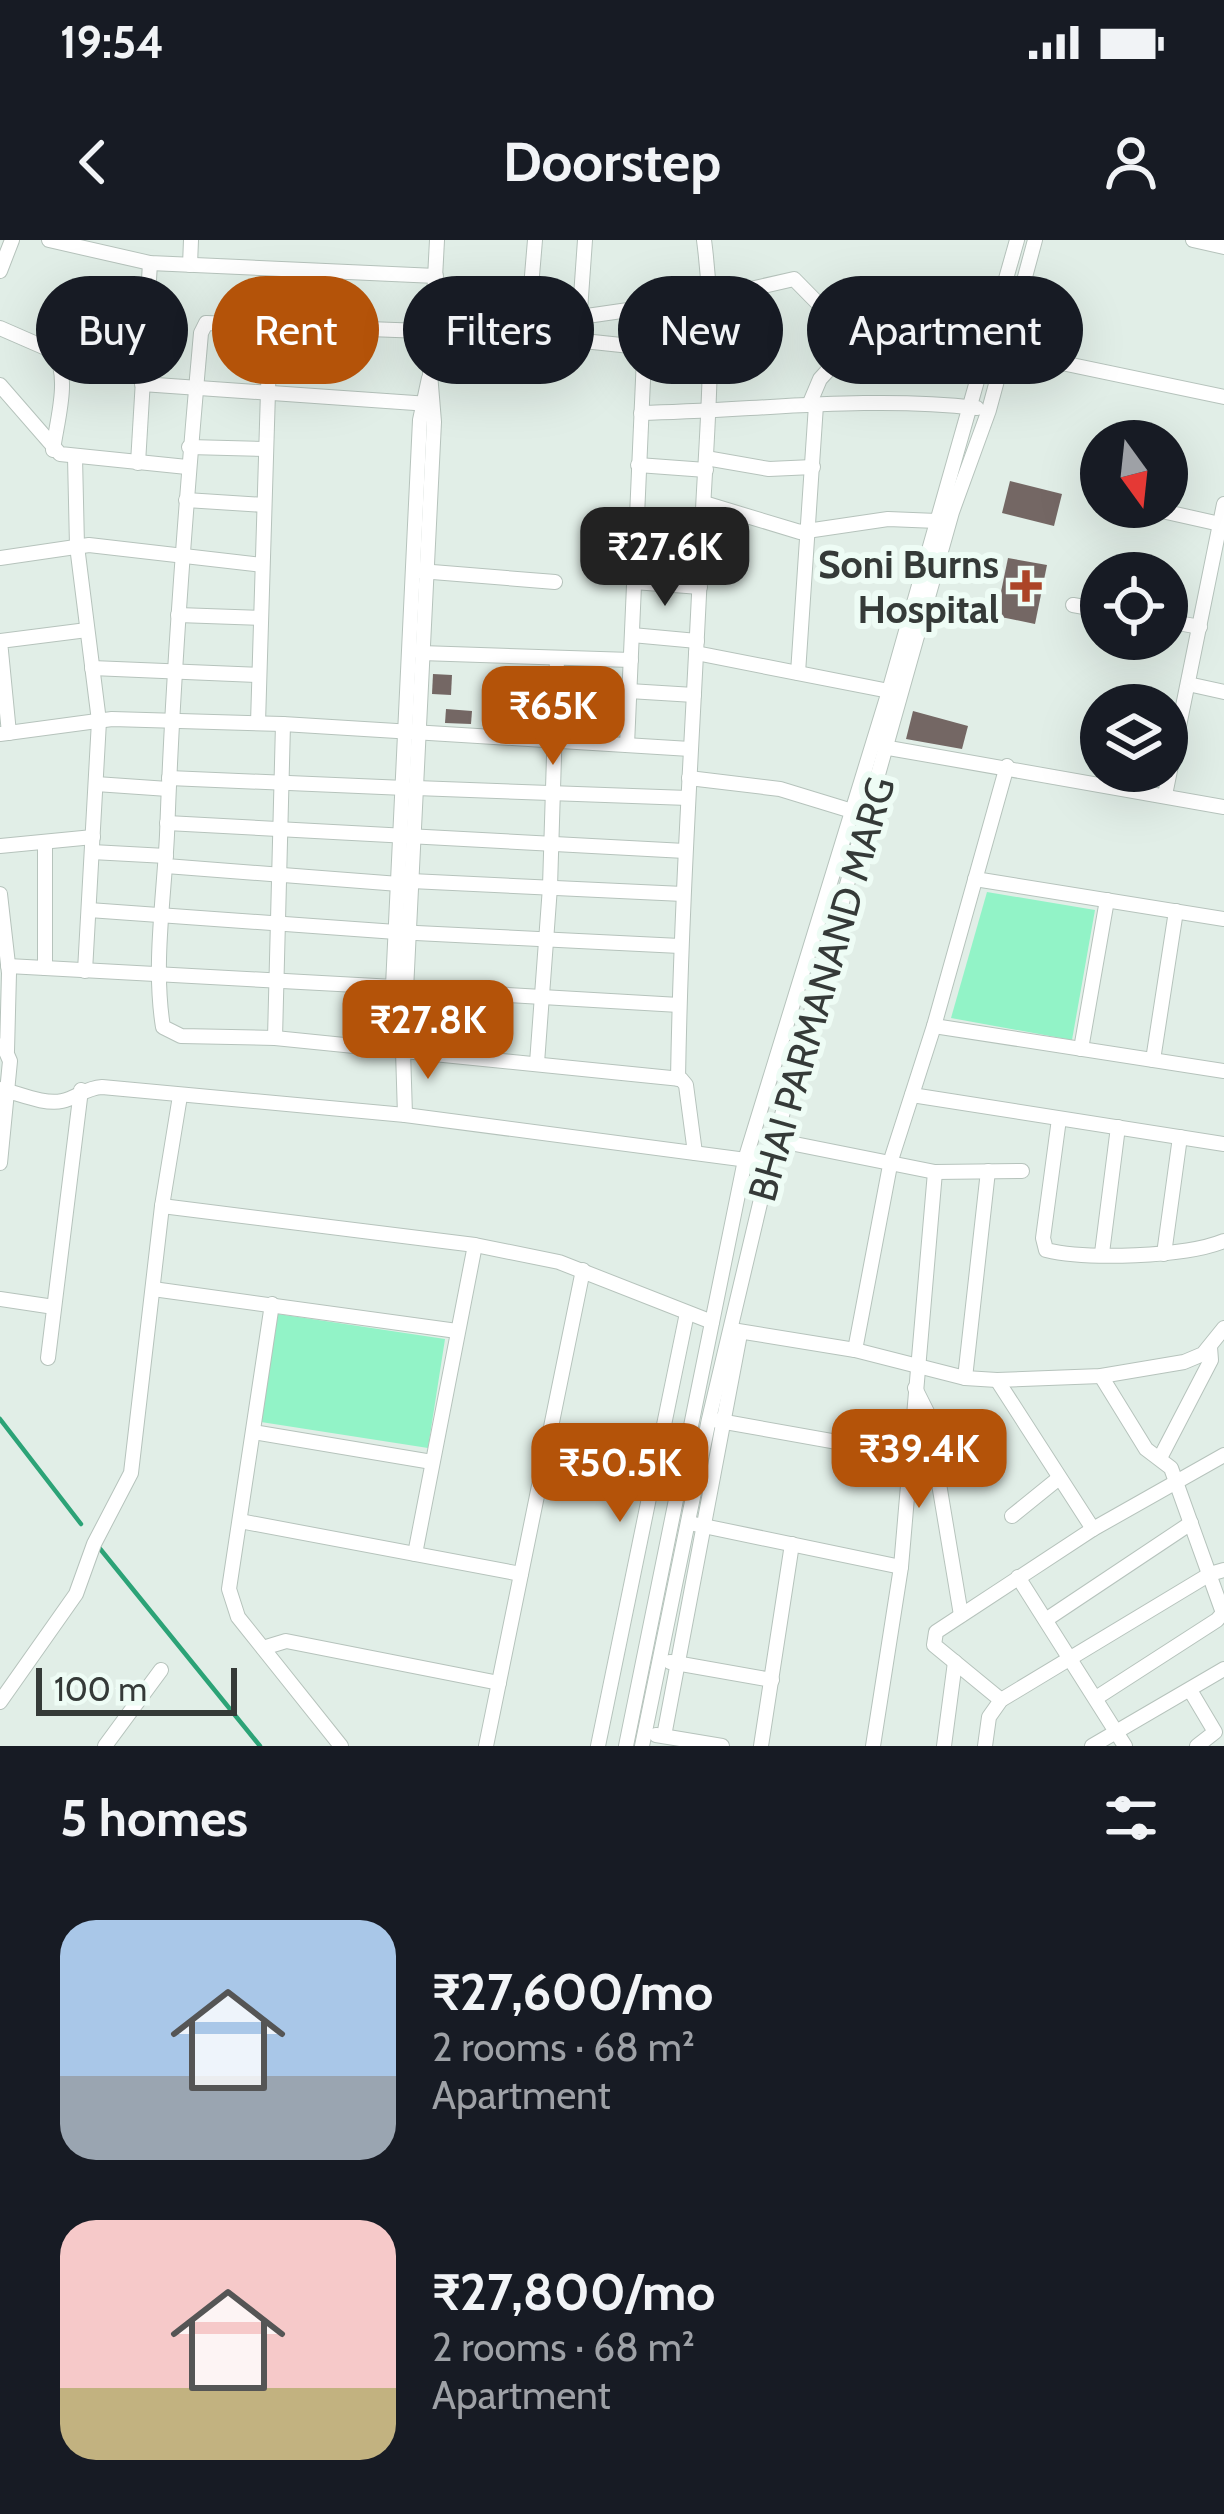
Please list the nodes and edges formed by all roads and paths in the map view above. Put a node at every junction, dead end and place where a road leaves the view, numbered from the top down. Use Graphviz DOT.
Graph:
graph roads {
  1 [pos="12,240"];
  2 [pos="49,240"];
  3 [pos="191,240"];
  4 [pos="437,240"];
  5 [pos="535,240"];
  6 [pos="585,240"];
  7 [pos="704,240"];
  8 [pos="1017,240"];
  9 [pos="1035,240"];
  10 [pos="1193,240"];
  11 [pos="103,247"];
  12 [pos="1224,247"];
  13 [pos="151,263"];
  14 [pos="190,265"];
  15 [pos="0,271"];
  16 [pos="150,276"];
  17 [pos="436,276"];
  18 [pos="532,276"];
  19 [pos="583,276"];
  20 [pos="708,276"];
  21 [pos="1007,276"];
  22 [pos="1025,276"];
  23 [pos="212,323"];
  24 [pos="0,328"];
  25 [pos="594,340"];
  26 [pos="1083,368"];
  27 [pos="142,384"];
  28 [pos="267,384"];
  29 [pos="429,384"];
  30 [pos="709,384"];
  31 [pos="817,384"];
  32 [pos="976,384"];
  33 [pos="995,384"];
  34 [pos="0,385"];
  35 [pos="196,388"];
  36 [pos="267,391"];
  37 [pos="1224,397"];
  38 [pos="428,404"];
  39 [pos="813,405"];
  40 [pos="969,407"];
  41 [pos="988,410"];
  42 [pos="709,412"];
  43 [pos="640,413"];
  44 [pos="189,447"];
  45 [pos="266,449"];
  46 [pos="53,450"];
  47 [pos="75,457"];
  48 [pos="138,463"];
  49 [pos="706,464"];
  50 [pos="638,465"];
  51 [pos="813,466"];
  52 [pos="188,467"];
  53 [pos="186,500"];
  54 [pos="704,502"];
  55 [pos="1224,504"];
  56 [pos="264,505"];
  57 [pos="1188,517"];
  58 [pos="937,521"];
  59 [pos="637,524"];
  60 [pos="1220,524"];
  61 [pos="702,526"];
  62 [pos="810,532"];
  63 [pos="77,546"];
  64 [pos="182,555"];
  65 [pos="0,558"];
  66 [pos="262,565"];
  67 [pos="420,571"];
  68 [pos="555,582"];
  69 [pos="634,582"];
  70 [pos="700,587"];
  71 [pos="1073,604"];
  72 [pos="1080,606"];
  73 [pos="178,615"];
  74 [pos="261,618"];
  75 [pos="418,621"];
  76 [pos="1188,625"];
  77 [pos="1200,627"];
  78 [pos="87,631"];
  79 [pos="632,634"];
  80 [pos="696,647"];
  81 [pos="422,653"];
  82 [pos="557,658"];
  83 [pos="631,660"];
  84 [pos="92,668"];
  85 [pos="175,670"];
  86 [pos="798,673"];
  87 [pos="259,675"];
  88 [pos="1188,684"];
  89 [pos="629,691"];
  90 [pos="889,691"];
  91 [pos="1224,692"];
  92 [pos="694,695"];
  93 [pos="99,721"];
  94 [pos="172,721"];
  95 [pos="258,723"];
  96 [pos="283,724"];
  97 [pos="4,734"];
  98 [pos="413,734"];
  99 [pos="555,740"];
  100 [pos="628,745"];
  101 [pos="881,746"];
  102 [pos="690,749"];
  103 [pos="1007,766"];
  104 [pos="689,778"];
  105 [pos="281,782"];
  106 [pos="169,783"];
  107 [pos="96,784"];
  108 [pos="410,788"];
  109 [pos="1166,792"];
  110 [pos="553,793"];
  111 [pos="1165,795"];
  112 [pos="688,798"];
  113 [pos="1224,807"];
  114 [pos="852,811"];
  115 [pos="167,823"];
  116 [pos="280,829"];
  117 [pos="408,838"];
  118 [pos="45,842"];
  119 [pos="552,844"];
  120 [pos="92,845"];
  121 [pos="0,846"];
  122 [pos="685,851"];
  123 [pos="166,861"];
  124 [pos="279,872"];
  125 [pos="975,879"];
  126 [pos="405,882"];
  127 [pos="550,887"];
  128 [pos="0,894"];
  129 [pos="683,894"];
  130 [pos="1107,900"];
  131 [pos="89,910"];
  132 [pos="1177,911"];
  133 [pos="164,915"];
  134 [pos="1224,919"];
  135 [pos="278,922"];
  136 [pos="402,932"];
  137 [pos="546,938"];
  138 [pos="680,946"];
  139 [pos="8,966"];
  140 [pos="45,968"];
  141 [pos="86,971"];
  142 [pos="161,975"];
  143 [pos="276,981"];
  144 [pos="400,988"];
  145 [pos="542,995"];
  146 [pos="680,1005"];
  147 [pos="934,1027"];
  148 [pos="275,1038"];
  149 [pos="3,1046"];
  150 [pos="1082,1049"];
  151 [pos="396,1050"];
  152 [pos="1153,1060"];
  153 [pos="537,1063"];
  154 [pos="1224,1070"];
  155 [pos="678,1079"];
  156 [pos="4,1089"];
  157 [pos="81,1090"];
  158 [pos="912,1095"];
  159 [pos="180,1096"];
  160 [pos="404,1115"];
  161 [pos="1059,1119"];
  162 [pos="1118,1127"];
  163 [pos="1180,1137"];
  164 [pos="775,1140"];
  165 [pos="1224,1144"];
  166 [pos="695,1153"];
  167 [pos="745,1160"];
  168 [pos="891,1160"];
  169 [pos="0,1162"];
  170 [pos="770,1163"];
  171 [pos="988,1171"];
  172 [pos="1022,1171"];
  173 [pos="935,1172"];
  174 [pos="162,1206"];
  175 [pos="1224,1241"];
  176 [pos="475,1246"];
  177 [pos="1102,1253"];
  178 [pos="1164,1254"];
  179 [pos="583,1270"];
  180 [pos="153,1289"];
  181 [pos="0,1299"];
  182 [pos="272,1304"];
  183 [pos="54,1307"];
  184 [pos="687,1313"];
  185 [pos="712,1322"];
  186 [pos="458,1331"];
  187 [pos="736,1331"];
  188 [pos="1219,1338"];
  189 [pos="855,1350"];
  190 [pos="48,1358"];
  191 [pos="917,1367"];
  192 [pos="1101,1376"];
  193 [pos="964,1378"];
  194 [pos="997,1380"];
  195 [pos="915,1388"];
  196 [pos="716,1420"];
  197 [pos="253,1432"];
  198 [pos="1224,1455"];
  199 [pos="910,1456"];
  200 [pos="1160,1458"];
  201 [pos="432,1462"];
  202 [pos="1060,1478"];
  203 [pos="1173,1482"];
  204 [pos="1012,1516"];
  205 [pos="240,1521"];
  206 [pos="1191,1523"];
  207 [pos="695,1524"];
  208 [pos="1093,1529"];
  209 [pos="792,1544"];
  210 [pos="415,1554"];
  211 [pos="901,1567"];
  212 [pos="1217,1572"];
  213 [pos="521,1574"];
  214 [pos="1018,1576"];
  215 [pos="961,1615"];
  216 [pos="1047,1618"];
  217 [pos="263,1648"];
  218 [pos="1072,1658"];
  219 [pos="658,1660"];
  220 [pos="955,1662"];
  221 [pos="675,1663"];
  222 [pos="1224,1669"];
  223 [pos="160,1670"];
  224 [pos="772,1680"];
  225 [pos="499,1683"];
  226 [pos="1190,1690"];
  227 [pos="1096,1698"];
  228 [pos="1001,1700"];
  229 [pos="0,1702"];
  230 [pos="664,1736"];
  231 [pos="643,1740"];
  232 [pos="1121,1740"];
  233 [pos="105,1746"];
  234 [pos="341,1746"];
  235 [pos="486,1746"];
  236 [pos="598,1746"];
  237 [pos="626,1746"];
  238 [pos="722,1746"];
  239 [pos="761,1746"];
  240 [pos="873,1746"];
  241 [pos="944,1746"];
  242 [pos="985,1746"];
  243 [pos="1093,1746"];
  244 [pos="1197,1746"];
  1 -- 15 [label="street"];
  2 -- 11 [label="street"];
  3 -- 14 [label="street"];
  4 -- 17 [label="street"];
  5 -- 18 [label="street"];
  6 -- 19 [label="street"];
  7 -- 20 [label="street"];
  8 -- 21 [label="street, BHAI PARMANAND MARG"];
  9 -- 22 [label="street, BHAI PARMANAND MARG"];
  10 -- 12 [label="street"];
  11 -- 13 [label="street"];
  13 -- 14 [label="street"];
  13 -- 16 [label="street"];
  14 -- 17 [label="street"];
  23 -- 35 [label="street"];
  24 -- 46 [label="street"];
  25 -- 43 [label="street"];
  26 -- 37 [label="street"];
  27 -- 35 [label="street"];
  27 -- 48 [label="street"];
  28 -- 36 [label="street"];
  29 -- 38 [label="street"];
  30 -- 42 [label="street"];
  31 -- 39 [label="street"];
  32 -- 40 [label="street, BHAI PARMANAND MARG"];
  33 -- 41 [label="street, BHAI PARMANAND MARG"];
  34 -- 46 [label="street"];
  35 -- 36 [label="street"];
  35 -- 44 [label="street"];
  36 -- 38 [label="street"];
  36 -- 45 [label="street"];
  38 -- 67 [label="street"];
  39 -- 40 [label="street"];
  39 -- 42 [label="street"];
  39 -- 51 [label="street"];
  40 -- 41 [label="street"];
  40 -- 58 [label="street, BHAI PARMANAND MARG"];
  41 -- 101 [label="street, BHAI PARMANAND MARG"];
  42 -- 43 [label="street"];
  42 -- 49 [label="street"];
  43 -- 50 [label="street"];
  44 -- 45 [label="street"];
  44 -- 52 [label="street"];
  45 -- 56 [label="street"];
  46 -- 47 [label="street"];
  47 -- 48 [label="street"];
  47 -- 63 [label="street"];
  48 -- 52 [label="street"];
  49 -- 50 [label="street"];
  49 -- 51 [label="street"];
  49 -- 54 [label="street"];
  50 -- 59 [label="street"];
  51 -- 62 [label="street"];
  52 -- 53 [label="street"];
  53 -- 56 [label="street"];
  53 -- 64 [label="street"];
  54 -- 61 [label="street"];
  54 -- 62 [label="street"];
  55 -- 60 [label="street"];
  56 -- 66 [label="street"];
  57 -- 60 [label="street"];
  58 -- 62 [label="street"];
  58 -- 90 [label="street, BHAI PARMANAND MARG"];
  59 -- 61 [label="street"];
  59 -- 69 [label="street"];
  60 -- 77 [label="street"];
  61 -- 70 [label="street"];
  62 -- 86 [label="street"];
  63 -- 64 [label="street"];
  63 -- 65 [label="street"];
  63 -- 78 [label="street"];
  64 -- 66 [label="street"];
  64 -- 73 [label="street"];
  66 -- 74 [label="street"];
  67 -- 68 [label="street"];
  67 -- 75 [label="street"];
  69 -- 70 [label="street"];
  69 -- 79 [label="street"];
  70 -- 80 [label="street"];
  71 -- 72 [label="street"];
  73 -- 74 [label="street"];
  73 -- 85 [label="street"];
  74 -- 87 [label="street"];
  75 -- 81 [label="street"];
  75 -- 98 [label="street"];
  76 -- 77 [label="street"];
  77 -- 88 [label="street"];
  78 -- 84 [label="street"];
  78 -- 97 [label="street"];
  79 -- 80 [label="street"];
  79 -- 83 [label="street"];
  80 -- 86 [label="street"];
  80 -- 92 [label="street"];
  81 -- 82 [label="street"];
  81 -- 98 [label="street"];
  82 -- 83 [label="street"];
  82 -- 99 [label="street"];
  83 -- 89 [label="street"];
  84 -- 85 [label="street"];
  84 -- 93 [label="street"];
  85 -- 87 [label="street"];
  85 -- 94 [label="street"];
  86 -- 90 [label="street"];
  87 -- 95 [label="street"];
  88 -- 91 [label="street"];
  89 -- 92 [label="street"];
  89 -- 100 [label="street"];
  90 -- 101 [label="street, BHAI PARMANAND MARG"];
  92 -- 102 [label="street"];
  93 -- 94 [label="street"];
  93 -- 97 [label="street"];
  93 -- 107 [label="street"];
  94 -- 95 [label="street"];
  94 -- 106 [label="street"];
  95 -- 96 [label="street"];
  96 -- 98 [label="street"];
  96 -- 105 [label="street"];
  98 -- 99 [label="street"];
  98 -- 108 [label="street"];
  99 -- 100 [label="street"];
  99 -- 110 [label="street"];
  100 -- 102 [label="street"];
  101 -- 103 [label="street"];
  101 -- 114 [label="street, BHAI PARMANAND MARG"];
  101 -- 164 [label="street, BHAI PARMANAND MARG"];
  102 -- 104 [label="street"];
  103 -- 111 [label="street"];
  103 -- 125 [label="street"];
  104 -- 112 [label="street"];
  104 -- 114 [label="street"];
  105 -- 106 [label="street"];
  105 -- 108 [label="street"];
  105 -- 116 [label="street"];
  106 -- 107 [label="street"];
  106 -- 115 [label="street"];
  107 -- 120 [label="street"];
  108 -- 110 [label="street"];
  108 -- 117 [label="street"];
  109 -- 111 [label="street"];
  110 -- 112 [label="street"];
  110 -- 119 [label="street"];
  111 -- 113 [label="street"];
  112 -- 122 [label="street"];
  114 -- 167 [label="street, BHAI PARMANAND MARG"];
  115 -- 116 [label="street"];
  115 -- 123 [label="street"];
  116 -- 117 [label="street"];
  116 -- 124 [label="street"];
  117 -- 119 [label="street"];
  117 -- 126 [label="street"];
  118 -- 120 [label="street"];
  118 -- 121 [label="street"];
  118 -- 140 [label="street"];
  119 -- 122 [label="street"];
  119 -- 127 [label="street"];
  120 -- 123 [label="street"];
  120 -- 131 [label="street"];
  122 -- 129 [label="street"];
  123 -- 124 [label="street"];
  123 -- 133 [label="street"];
  124 -- 126 [label="street"];
  124 -- 135 [label="street"];
  125 -- 130 [label="street"];
  125 -- 147 [label="street"];
  126 -- 127 [label="street"];
  126 -- 136 [label="street"];
  127 -- 129 [label="street"];
  127 -- 137 [label="street"];
  128 -- 139 [label="street"];
  129 -- 138 [label="street"];
  130 -- 132 [label="street"];
  130 -- 150 [label="street"];
  131 -- 133 [label="street"];
  131 -- 141 [label="street"];
  132 -- 134 [label="street"];
  132 -- 152 [label="street"];
  133 -- 135 [label="street"];
  133 -- 142 [label="street"];
  135 -- 136 [label="street"];
  135 -- 143 [label="street"];
  136 -- 137 [label="street"];
  136 -- 144 [label="street"];
  137 -- 138 [label="street"];
  137 -- 145 [label="street"];
  138 -- 146 [label="street"];
  139 -- 140 [label="street"];
  139 -- 149 [label="street"];
  140 -- 141 [label="street"];
  141 -- 142 [label="street"];
  142 -- 143 [label="street"];
  142 -- 148 [label="street"];
  143 -- 144 [label="street"];
  143 -- 148 [label="street"];
  144 -- 145 [label="street"];
  144 -- 151 [label="street"];
  145 -- 146 [label="street"];
  145 -- 153 [label="street"];
  146 -- 155 [label="street"];
  147 -- 150 [label="street"];
  147 -- 158 [label="street"];
  148 -- 151 [label="street"];
  149 -- 156 [label="street"];
  150 -- 152 [label="street"];
  151 -- 153 [label="street"];
  151 -- 160 [label="street"];
  152 -- 154 [label="street"];
  153 -- 155 [label="street"];
  155 -- 166 [label="street"];
  156 -- 157 [label="street"];
  156 -- 169 [label="street"];
  157 -- 159 [label="street"];
  157 -- 183 [label="street"];
  158 -- 161 [label="street"];
  158 -- 168 [label="street"];
  159 -- 160 [label="street"];
  159 -- 174 [label="street"];
  160 -- 166 [label="street"];
  161 -- 162 [label="street"];
  161 -- 177 [label="street"];
  162 -- 163 [label="street"];
  162 -- 177 [label="street"];
  163 -- 165 [label="street"];
  163 -- 178 [label="street"];
  164 -- 168 [label="street"];
  164 -- 170 [label="street, BHAI PARMANAND MARG"];
  166 -- 167 [label="street"];
  167 -- 170 [label="street"];
  167 -- 185 [label="street, BHAI PARMANAND MARG"];
  168 -- 173 [label="street"];
  168 -- 189 [label="street"];
  170 -- 187 [label="street, BHAI PARMANAND MARG"];
  171 -- 172 [label="street"];
  171 -- 173 [label="street"];
  171 -- 193 [label="street"];
  173 -- 191 [label="street"];
  174 -- 176 [label="street"];
  174 -- 180 [label="street"];
  175 -- 178 [label="street"];
  176 -- 179 [label="street"];
  176 -- 186 [label="street"];
  177 -- 178 [label="street"];
  179 -- 184 [label="street"];
  179 -- 213 [label="street"];
  180 -- 182 [label="street"];
  180 -- 229 [label="street"];
  181 -- 183 [label="street"];
  182 -- 186 [label="street"];
  182 -- 197 [label="street"];
  183 -- 190 [label="street"];
  184 -- 185 [label="street"];
  184 -- 236 [label="street"];
  185 -- 237 [label="street, BHAI PARMANAND MARG"];
  186 -- 201 [label="street"];
  187 -- 189 [label="street"];
  187 -- 196 [label="street, BHAI PARMANAND MARG"];
  188 -- 192 [label="street"];
  188 -- 200 [label="street"];
  189 -- 191 [label="street"];
  191 -- 193 [label="street"];
  191 -- 195 [label="street"];
  192 -- 194 [label="street"];
  192 -- 200 [label="street"];
  193 -- 194 [label="street"];
  194 -- 202 [label="street"];
  195 -- 199 [label="street"];
  195 -- 215 [label="street"];
  196 -- 199 [label="street"];
  196 -- 207 [label="street, BHAI PARMANAND MARG"];
  197 -- 201 [label="street"];
  197 -- 205 [label="street"];
  198 -- 203 [label="street"];
  199 -- 211 [label="street"];
  200 -- 203 [label="street"];
  201 -- 210 [label="street"];
  202 -- 204 [label="street"];
  202 -- 208 [label="street"];
  203 -- 206 [label="street"];
  203 -- 208 [label="street"];
  205 -- 210 [label="street"];
  205 -- 217 [label="street"];
  206 -- 212 [label="street"];
  206 -- 216 [label="street"];
  207 -- 209 [label="street"];
  207 -- 219 [label="street, BHAI PARMANAND MARG"];
  207 -- 221 [label="street"];
  208 -- 214 [label="street"];
  209 -- 211 [label="street"];
  209 -- 224 [label="street"];
  210 -- 213 [label="street"];
  211 -- 240 [label="street"];
  212 -- 218 [label="street"];
  212 -- 227 [label="street"];
  213 -- 225 [label="street"];
  214 -- 215 [label="street"];
  214 -- 216 [label="street"];
  215 -- 220 [label="street"];
  216 -- 218 [label="street"];
  217 -- 225 [label="street"];
  217 -- 234 [label="street"];
  218 -- 227 [label="street"];
  218 -- 228 [label="street"];
  219 -- 221 [label="street"];
  219 -- 231 [label="street, BHAI PARMANAND MARG"];
  220 -- 228 [label="street"];
  220 -- 241 [label="street"];
  221 -- 224 [label="street"];
  221 -- 230 [label="street"];
  222 -- 226 [label="street"];
  223 -- 233 [label="street"];
  224 -- 239 [label="street"];
  225 -- 235 [label="street"];
  226 -- 232 [label="street"];
  226 -- 244 [label="street"];
  227 -- 232 [label="street"];
  228 -- 242 [label="street"];
  230 -- 231 [label="street"];
  230 -- 238 [label="street"];
  232 -- 243 [label="street"];
}
